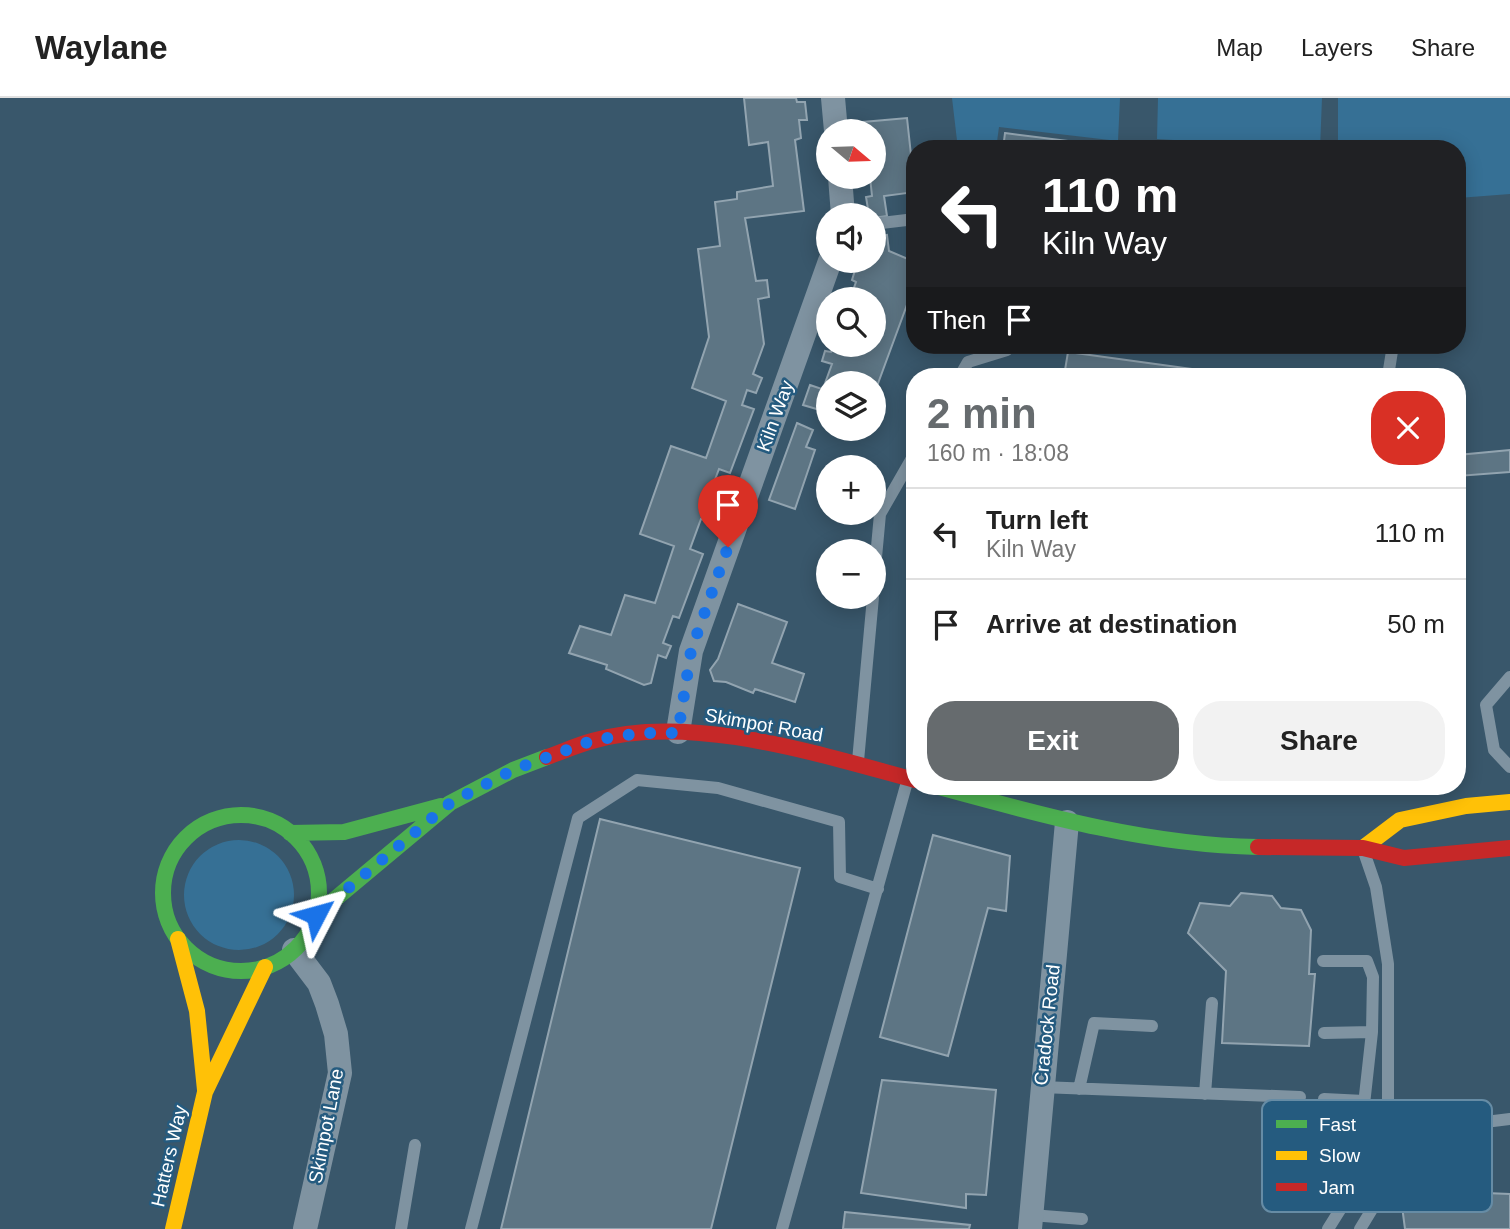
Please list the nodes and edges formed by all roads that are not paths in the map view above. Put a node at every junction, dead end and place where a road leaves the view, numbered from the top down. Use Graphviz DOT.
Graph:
graph roads {
  1 [pos="833,98"];
  2 [pos="835,119"];
  3 [pos="906,220"];
  4 [pos="886,222"];
  5 [pos="826,273"];
  6 [pos="994,354"];
  7 [pos="965,368"];
  8 [pos="906,469"];
  9 [pos="878,539"];
  10 [pos="872,609"];
  11 [pos="1510,677"];
  12 [pos="678,733"];
  13 [pos="858,765"];
  14 [pos="1510,767"];
  15 [pos="906,778"];
  16 [pos="907,795"];
  17 [pos="968,795"];
  18 [pos="1510,802"];
  19 [pos="450,803"];
  20 [pos="1067,822"];
  21 [pos="290,833"];
  22 [pos="1363,848"];
  23 [pos="1510,848"];
  24 [pos="878,889"];
  25 [pos="316,915"];
  26 [pos="178,939"];
  27 [pos="294,950"];
  28 [pos="1322,961"];
  29 [pos="265,967"];
  30 [pos="1212,1003"];
  31 [pos="1152,1026"];
  32 [pos="1371,1032"];
  33 [pos="1324,1033"];
  34 [pos="1041,1087"];
  35 [pos="1079,1089"];
  36 [pos="205,1092"];
  37 [pos="1205,1094"];
  38 [pos="1300,1097"];
  39 [pos="1364,1100"];
  40 [pos="1388,1100"];
  41 [pos="1510,1119"];
  42 [pos="1492,1121"];
  43 [pos="415,1145"];
  44 [pos="1339,1212"];
  45 [pos="1370,1212"];
  46 [pos="1082,1219"];
  47 [pos="1031,1222"];
  48 [pos="173,1229"];
  49 [pos="304,1229"];
  50 [pos="401,1229"];
  51 [pos="471,1229"];
  52 [pos="782,1229"];
  53 [pos="1328,1229"];
  54 [pos="1360,1229"];
  1 -- 2 [label="street"];
  3 -- 4 [label="lane"];
  5 -- 12 [label="street, Kiln Way"];
  6 -- 7 [label="lane"];
  8 -- 9 [label="lane"];
  10 -- 13 [label="lane"];
  11 -- 14 [label="lane"];
  12 -- 13 [label="main road, Skimpot Road"];
  12 -- 19 [label="main road, Skimpot Road"];
  13 -- 15 [label="main road, Skimpot Road"];
  16 -- 24 [label="lane"];
  17 -- 20 [label="main road"];
  18 -- 22 [label="main road"];
  19 -- 21 [label="main road, Skimpot Road"];
  19 -- 25 [label="main road, Skimpot Road"];
  20 -- 22 [label="main road"];
  20 -- 34 [label="street, Cradock Road"];
  21 -- 25 [label="main road"];
  21 -- 26 [label="main road"];
  22 -- 23 [label="main road"];
  22 -- 40 [label="lane"];
  24 -- 51 [label="lane"];
  24 -- 52 [label="lane"];
  25 -- 27 [label="main road"];
  26 -- 29 [label="main road"];
  26 -- 36 [label="main road, Hatters Way"];
  27 -- 29 [label="main road"];
  27 -- 49 [label="street, Skimpot Lane"];
  28 -- 32 [label="lane"];
  29 -- 36 [label="main road, Hatters Way"];
  30 -- 37 [label="lane"];
  31 -- 35 [label="lane"];
  32 -- 33 [label="lane"];
  32 -- 39 [label="lane"];
  34 -- 35 [label="lane"];
  34 -- 47 [label="street, Cradock Road"];
  35 -- 37 [label="lane"];
  36 -- 48 [label="main road, Hatters Way"];
  37 -- 38 [label="lane"];
  41 -- 42 [label="lane"];
  43 -- 50 [label="lane"];
  44 -- 53 [label="lane"];
  45 -- 54 [label="lane"];
  46 -- 47 [label="lane"];
}
